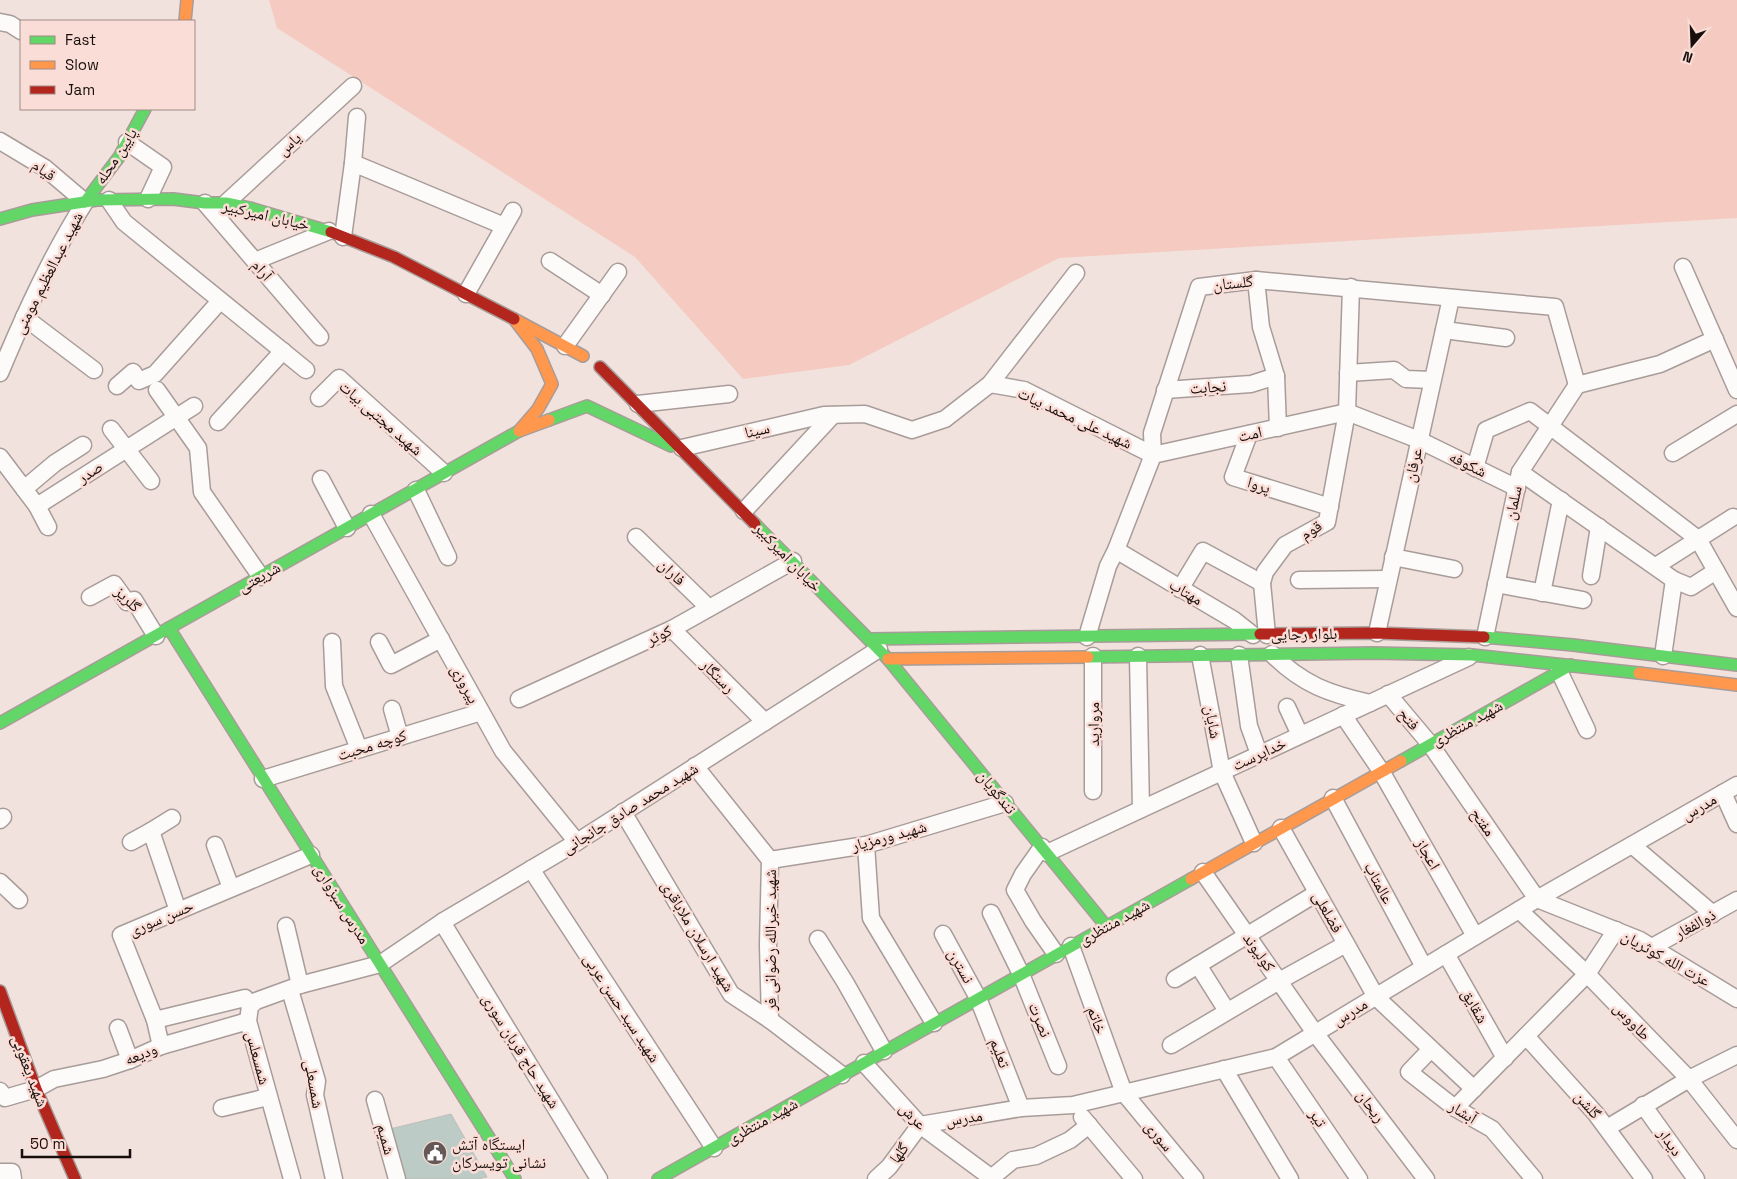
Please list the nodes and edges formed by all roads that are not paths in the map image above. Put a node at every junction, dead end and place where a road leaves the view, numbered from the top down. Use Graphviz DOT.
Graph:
graph roads {
  1 [pos="187,0"];
  2 [pos="185,20"];
  3 [pos="0,22"];
  4 [pos="20,30"];
  5 [pos="353,86"];
  6 [pos="144,110"];
  7 [pos="357,116"];
  8 [pos="0,142"];
  9 [pos="127,142"];
  10 [pos="353,163"];
  11 [pos="148,199"];
  12 [pos="110,200"];
  13 [pos="85,202"];
  14 [pos="205,203"];
  15 [pos="226,203"];
  16 [pos="513,211"];
  17 [pos="0,219"];
  18 [pos="504,226"];
  19 [pos="336,234"];
  20 [pos="255,261"];
  21 [pos="550,261"];
  22 [pos="1683,267"];
  23 [pos="618,272"];
  24 [pos="1076,273"];
  25 [pos="1256,280"];
  26 [pos="1351,287"];
  27 [pos="466,294"];
  28 [pos="602,295"];
  29 [pos="1451,298"];
  30 [pos="220,301"];
  31 [pos="24,317"];
  32 [pos="514,319"];
  33 [pos="1444,330"];
  34 [pos="320,337"];
  35 [pos="1506,338"];
  36 [pos="1714,339"];
  37 [pos="283,351"];
  38 [pos="562,357"];
  39 [pos="600,366"];
  40 [pos="94,370"];
  41 [pos="306,370"];
  42 [pos="0,372"];
  43 [pos="1348,374"];
  44 [pos="1276,376"];
  45 [pos="1432,380"];
  46 [pos="552,384"];
  47 [pos="990,384"];
  48 [pos="1577,385"];
  49 [pos="117,386"];
  50 [pos="604,386"];
  51 [pos="157,390"];
  52 [pos="1165,390"];
  53 [pos="1737,390"];
  54 [pos="729,394"];
  55 [pos="319,398"];
  56 [pos="598,398"];
  57 [pos="638,404"];
  58 [pos="194,406"];
  59 [pos="587,406"];
  60 [pos="1346,412"];
  61 [pos="1737,414"];
  62 [pos="833,415"];
  63 [pos="177,417"];
  64 [pos="218,422"];
  65 [pos="1550,426"];
  66 [pos="1278,428"];
  67 [pos="111,429"];
  68 [pos="519,432"];
  69 [pos="1249,434"];
  70 [pos="1419,440"];
  71 [pos="83,444"];
  72 [pos="126,449"];
  73 [pos="685,452"];
  74 [pos="1673,453"];
  75 [pos="1153,455"];
  76 [pos="0,457"];
  77 [pos="1475,468"];
  78 [pos="444,474"];
  79 [pos="321,479"];
  80 [pos="1518,480"];
  81 [pos="151,481"];
  82 [pos="24,489"];
  83 [pos="416,490"];
  84 [pos="1561,500"];
  85 [pos="37,506"];
  86 [pos="1330,507"];
  87 [pos="744,511"];
  88 [pos="371,514"];
  89 [pos="1733,517"];
  90 [pos="48,527"];
  91 [pos="1600,527"];
  92 [pos="347,528"];
  93 [pos="636,537"];
  94 [pos="1698,539"];
  95 [pos="1116,550"];
  96 [pos="448,557"];
  97 [pos="1392,557"];
  98 [pos="793,562"];
  99 [pos="1656,566"];
  100 [pos="1454,569"];
  101 [pos="1716,571"];
  102 [pos="1591,576"];
  103 [pos="261,577"];
  104 [pos="1388,578"];
  105 [pos="1299,580"];
  106 [pos="1674,580"];
  107 [pos="1262,582"];
  108 [pos="1496,584"];
  109 [pos="1180,589"];
  110 [pos="1542,593"];
  111 [pos="90,597"];
  112 [pos="1583,600"];
  113 [pos="709,608"];
  114 [pos="1737,608"];
  115 [pos="672,629"];
  116 [pos="162,632"];
  117 [pos="1377,633"];
  118 [pos="1408,634"];
  119 [pos="1260,635"];
  120 [pos="1087,637"];
  121 [pos="1484,637"];
  122 [pos="441,639"];
  123 [pos="332,642"];
  124 [pos="378,642"];
  125 [pos="879,649"];
  126 [pos="1272,654"];
  127 [pos="1407,654"];
  128 [pos="1200,655"];
  129 [pos="1239,655"];
  130 [pos="1472,655"];
  131 [pos="1093,656"];
  132 [pos="1138,656"];
  133 [pos="1663,656"];
  134 [pos="1737,666"];
  135 [pos="1565,668"];
  136 [pos="1737,685"];
  137 [pos="1388,694"];
  138 [pos="520,699"];
  139 [pos="1370,703"];
  140 [pos="1287,707"];
  141 [pos="392,709"];
  142 [pos="481,712"];
  143 [pos="1343,715"];
  144 [pos="765,722"];
  145 [pos="0,724"];
  146 [pos="1587,730"];
  147 [pos="1300,735"];
  148 [pos="400,737"];
  149 [pos="1430,744"];
  150 [pos="359,749"];
  151 [pos="1260,754"];
  152 [pos="695,766"];
  153 [pos="1381,771"];
  154 [pos="1222,772"];
  155 [pos="263,779"];
  156 [pos="1737,785"];
  157 [pos="1093,791"];
  158 [pos="1723,794"];
  159 [pos="1333,798"];
  160 [pos="1005,803"];
  161 [pos="1141,809"];
  162 [pos="623,812"];
  163 [pos="172,818"];
  164 [pos="1737,824"];
  165 [pos="1281,828"];
  166 [pos="151,831"];
  167 [pos="131,842"];
  168 [pos="577,842"];
  169 [pos="1254,843"];
  170 [pos="215,845"];
  171 [pos="866,845"];
  172 [pos="1632,845"];
  173 [pos="1044,850"];
  174 [pos="311,855"];
  175 [pos="770,860"];
  176 [pos="531,869"];
  177 [pos="1203,872"];
  178 [pos="0,882"];
  179 [pos="231,888"];
  180 [pos="1317,893"];
  181 [pos="1537,899"];
  182 [pos="18,900"];
  183 [pos="1737,900"];
  184 [pos="1519,910"];
  185 [pos="178,911"];
  186 [pos="991,913"];
  187 [pos="1713,914"];
  188 [pos="442,922"];
  189 [pos="286,926"];
  190 [pos="1106,926"];
  191 [pos="1616,930"];
  192 [pos="943,934"];
  193 [pos="1248,936"];
  194 [pos="1475,936"];
  195 [pos="818,939"];
  196 [pos="1346,944"];
  197 [pos="1071,946"];
  198 [pos="1652,947"];
  199 [pos="1056,954"];
  200 [pos="1446,954"];
  201 [pos="380,964"];
  202 [pos="1198,965"];
  203 [pos="1424,967"];
  204 [pos="1021,974"];
  205 [pos="1587,974"];
  206 [pos="1176,979"];
  207 [pos="1279,981"];
  208 [pos="295,988"];
  209 [pos="0,990"];
  210 [pos="1376,997"];
  211 [pos="978,998"];
  212 [pos="1737,999"];
  213 [pos="1228,1012"];
  214 [pos="249,1014"];
  215 [pos="156,1020"];
  216 [pos="770,1020"];
  217 [pos="934,1023"];
  218 [pos="118,1028"];
  219 [pos="1315,1033"];
  220 [pos="1526,1036"];
  221 [pos="161,1046"];
  222 [pos="1171,1046"];
  223 [pos="1431,1049"];
  224 [pos="884,1052"];
  225 [pos="1737,1055"];
  226 [pos="1276,1057"];
  227 [pos="1505,1058"];
  228 [pos="130,1060"];
  229 [pos="864,1063"];
  230 [pos="1058,1066"];
  231 [pos="1224,1069"];
  232 [pos="842,1075"];
  233 [pos="1688,1079"];
  234 [pos="36,1089"];
  235 [pos="1474,1089"];
  236 [pos="0,1091"];
  237 [pos="1124,1093"];
  238 [pos="268,1097"];
  239 [pos="375,1100"];
  240 [pos="1073,1105"];
  241 [pos="1643,1105"];
  242 [pos="222,1108"];
  243 [pos="1021,1108"];
  244 [pos="1456,1108"];
  245 [pos="920,1125"];
  246 [pos="1089,1125"];
  247 [pos="1607,1128"];
  248 [pos="1737,1140"];
  249 [pos="714,1148"];
  250 [pos="0,1172"];
  251 [pos="992,1178"];
  252 [pos="13,1179"];
  253 [pos="75,1179"];
  254 [pos="292,1179"];
  255 [pos="334,1179"];
  256 [pos="397,1179"];
  257 [pos="515,1179"];
  258 [pos="599,1179"];
  259 [pos="658,1179"];
  260 [pos="876,1179"];
  261 [pos="1134,1179"];
  262 [pos="1195,1179"];
  263 [pos="1290,1179"];
  264 [pos="1359,1179"];
  265 [pos="1426,1179"];
  266 [pos="1534,1179"];
  267 [pos="1644,1179"];
  268 [pos="1696,1179"];
  1 -- 2 [label="main road"];
  3 -- 4 [label="street"];
  5 -- 15 [label="street, یاس"];
  6 -- 9 [label="main road, پایین محله"];
  7 -- 10 [label="street"];
  8 -- 13 [label="street, قیام"];
  9 -- 11 [label="street"];
  9 -- 13 [label="main road, پایین محله"];
  10 -- 18 [label="street"];
  10 -- 19 [label="street"];
  11 -- 12 [label="main road, خیابان امیرکبیر"];
  11 -- 14 [label="main road, خیابان امیرکبیر"];
  12 -- 13 [label="main road, خیابان امیرکبیر"];
  12 -- 30 [label="street"];
  13 -- 17 [label="main road, خیابان امیرکبیر"];
  13 -- 31 [label="street, شهید عبدالعظیم مومنی"];
  14 -- 15 [label="main road, خیابان امیرکبیر"];
  14 -- 20 [label="street, آرام"];
  15 -- 19 [label="main road, خیابان امیرکبیر"];
  16 -- 18 [label="street"];
  18 -- 27 [label="street"];
  19 -- 20 [label="street"];
  19 -- 27 [label="main road, خیابان امیرکبیر"];
  20 -- 34 [label="street, آرام"];
  21 -- 28 [label="street"];
  22 -- 36 [label="street"];
  23 -- 28 [label="street"];
  24 -- 47 [label="street"];
  25 -- 26 [label="street, گلستان"];
  25 -- 44 [label="street"];
  25 -- 52 [label="street, گلستان"];
  26 -- 29 [label="street, گلستان"];
  26 -- 43 [label="street"];
  27 -- 32 [label="main road, خیابان امیرکبیر"];
  28 -- 38 [label="street"];
  29 -- 33 [label="street, عرفان"];
  29 -- 48 [label="street, گلستان"];
  30 -- 37 [label="street"];
  30 -- 49 [label="street"];
  31 -- 40 [label="street"];
  31 -- 42 [label="street, شهید عبدالعظیم مومنی"];
  32 -- 38 [label="main road, خیابان امیرکبیر"];
  32 -- 46 [label="main road"];
  33 -- 35 [label="street"];
  33 -- 45 [label="street, عرفان"];
  36 -- 48 [label="street"];
  36 -- 53 [label="street"];
  37 -- 41 [label="street"];
  37 -- 64 [label="street"];
  38 -- 39 [label="main road, خیابان امیرکبیر"];
  38 -- 46 [label="main road"];
  39 -- 50 [label="main road"];
  39 -- 57 [label="main road, خیابان امیرکبیر"];
  43 -- 45 [label="street"];
  43 -- 60 [label="street"];
  44 -- 52 [label="street, نجابت"];
  44 -- 66 [label="street"];
  45 -- 70 [label="street, عرفان"];
  46 -- 59 [label="main road"];
  46 -- 68 [label="main road"];
  47 -- 62 [label="street"];
  47 -- 75 [label="street, شهید علی محمد بیات"];
  48 -- 65 [label="street, سلمان"];
  51 -- 63 [label="street"];
  52 -- 75 [label="street, گلستان"];
  54 -- 57 [label="street"];
  55 -- 78 [label="street, شهید مجتبی بیات"];
  56 -- 59 [label="main road"];
  57 -- 73 [label="main road, خیابان امیرکبیر"];
  58 -- 63 [label="street, صدر"];
  59 -- 68 [label="main road"];
  59 -- 73 [label="main road"];
  60 -- 66 [label="street, امت"];
  60 -- 70 [label="street"];
  60 -- 86 [label="street, قوم"];
  61 -- 74 [label="street"];
  62 -- 73 [label="street, سینا"];
  62 -- 87 [label="street"];
  63 -- 72 [label="street, صدر"];
  63 -- 103 [label="street"];
  65 -- 77 [label="street"];
  65 -- 80 [label="street, سلمان"];
  65 -- 94 [label="street"];
  66 -- 69 [label="street, امت"];
  67 -- 72 [label="street"];
  68 -- 78 [label="main road, شریعتی"];
  69 -- 75 [label="street, امت"];
  69 -- 86 [label="street, پروا"];
  70 -- 77 [label="street, شکوفه"];
  70 -- 97 [label="street, عرفان"];
  71 -- 82 [label="street"];
  72 -- 81 [label="street"];
  72 -- 85 [label="street, صدر"];
  73 -- 87 [label="main road, خیابان امیرکبیر"];
  75 -- 95 [label="street, گلستان"];
  76 -- 82 [label="street"];
  77 -- 80 [label="street, شکوفه"];
  78 -- 83 [label="main road, شریعتی"];
  79 -- 92 [label="street"];
  80 -- 84 [label="street, شکوفه"];
  80 -- 108 [label="street, سلمان"];
  82 -- 85 [label="street"];
  83 -- 88 [label="main road, شریعتی"];
  83 -- 96 [label="street"];
  84 -- 91 [label="street, شکوفه"];
  84 -- 110 [label="street"];
  85 -- 90 [label="street"];
  86 -- 107 [label="street, قوم"];
  87 -- 98 [label="main road, خیابان امیرکبیر"];
  88 -- 92 [label="main road, شریعتی"];
  88 -- 122 [label="street, پیروزی"];
  89 -- 94 [label="street"];
  91 -- 99 [label="street, شکوفه"];
  91 -- 102 [label="street"];
  92 -- 103 [label="main road, شریعتی"];
  93 -- 113 [label="street, فاران"];
  94 -- 99 [label="street"];
  94 -- 101 [label="street"];
  95 -- 109 [label="street, مهتاب"];
  95 -- 120 [label="street, گلستان"];
  97 -- 100 [label="street"];
  97 -- 104 [label="street, عرفان"];
  98 -- 113 [label="street, کوثر"];
  98 -- 125 [label="main road, خیابان امیرکبیر"];
  99 -- 106 [label="street, شکوفه"];
  101 -- 106 [label="street"];
  101 -- 114 [label="street"];
  103 -- 116 [label="main road, شریعتی"];
  104 -- 105 [label="street"];
  104 -- 117 [label="street, عرفان"];
  106 -- 133 [label="street"];
  107 -- 109 [label="street"];
  107 -- 119 [label="street"];
  108 -- 110 [label="street"];
  108 -- 121 [label="street, سلمان"];
  109 -- 119 [label="street, مهتاب"];
  110 -- 112 [label="street"];
  111 -- 116 [label="street, گلریز"];
  113 -- 115 [label="street, کوثر"];
  115 -- 138 [label="street, کوثر"];
  115 -- 144 [label="street, رستگار"];
  116 -- 145 [label="main road, شریعتی"];
  116 -- 155 [label="main road, مدرس سبزواری"];
  117 -- 118 [label="main road, بلوار رجایی"];
  117 -- 119 [label="main road, بلوار رجایی"];
  118 -- 121 [label="main road, بلوار رجایی"];
  118 -- 127 [label="main road"];
  119 -- 120 [label="main road, بلوار رجایی"];
  120 -- 125 [label="main road, بلوار رجایی"];
  121 -- 133 [label="main road, بلوار رجایی"];
  122 -- 124 [label="street"];
  122 -- 142 [label="street, پیروزی"];
  123 -- 150 [label="street"];
  125 -- 131 [label="main road, بلوار رجایی"];
  125 -- 144 [label="street, شهید محمد صادق جانجانی"];
  125 -- 160 [label="main road, تندگویان"];
  126 -- 127 [label="main road, بلوار رجایی"];
  126 -- 129 [label="main road, بلوار رجایی"];
  126 -- 139 [label="street"];
  127 -- 130 [label="main road, بلوار رجایی"];
  128 -- 129 [label="main road, بلوار رجایی"];
  128 -- 132 [label="main road, بلوار رجایی"];
  128 -- 154 [label="street, شایان"];
  129 -- 151 [label="street"];
  130 -- 135 [label="main road, بلوار رجایی"];
  130 -- 137 [label="street, خداپرست"];
  131 -- 132 [label="main road, بلوار رجایی"];
  131 -- 157 [label="street, مروارید"];
  132 -- 161 [label="street"];
  133 -- 134 [label="main road, بلوار رجایی"];
  135 -- 136 [label="main road, بلوار رجایی"];
  135 -- 146 [label="street"];
  135 -- 149 [label="main road, شهید منتظری"];
  137 -- 139 [label="street, خداپرست"];
  137 -- 149 [label="street, فتح"];
  139 -- 143 [label="street, خداپرست"];
  140 -- 147 [label="street"];
  141 -- 148 [label="street"];
  142 -- 148 [label="street, کوچه محبت"];
  142 -- 168 [label="street, پیروزی"];
  143 -- 147 [label="street, خداپرست"];
  143 -- 153 [label="street, اعجاز"];
  144 -- 152 [label="street, شهید محمد صادق جانجانی"];
  147 -- 151 [label="street, خداپرست"];
  148 -- 150 [label="street, کوچه محبت"];
  149 -- 153 [label="main road, شهید منتظری"];
  149 -- 181 [label="street, مفتح"];
  150 -- 155 [label="street, کوچه محبت"];
  151 -- 154 [label="street, خداپرست"];
  152 -- 162 [label="street, شهید محمد صادق جانجانی"];
  152 -- 175 [label="street, شهید خیرالله رضوانی فر"];
  153 -- 159 [label="main road, شهید منتظری"];
  153 -- 194 [label="street, اعجاز"];
  154 -- 161 [label="street, خداپرست"];
  154 -- 169 [label="street, شایان"];
  155 -- 174 [label="main road, مدرس سبزواری"];
  156 -- 158 [label="street, مدرس"];
  158 -- 164 [label="street"];
  158 -- 172 [label="street, مدرس"];
  159 -- 165 [label="main road, شهید منتظری"];
  159 -- 203 [label="street, عالمتاب"];
  160 -- 171 [label="street, شهید ورمزیار"];
  160 -- 173 [label="main road, تندگویان"];
  161 -- 173 [label="street, خداپرست"];
  162 -- 168 [label="street, شهید محمد صادق جانجانی"];
  162 -- 216 [label="street, شهید ارسلان ملاباقری"];
  163 -- 166 [label="street"];
  165 -- 169 [label="main road, شهید منتظری"];
  165 -- 180 [label="street, فضلعلی"];
  166 -- 167 [label="street"];
  166 -- 185 [label="street"];
  168 -- 176 [label="street, شهید محمد صادق جانجانی"];
  169 -- 177 [label="main road, شهید منتظری"];
  170 -- 179 [label="street"];
  171 -- 175 [label="street, شهید ورمزیار"];
  171 -- 217 [label="street"];
  172 -- 181 [label="street, مدرس"];
  172 -- 187 [label="street"];
  173 -- 190 [label="main road, تندگویان"];
  173 -- 199 [label="street"];
  174 -- 179 [label="street, حسن سوری"];
  174 -- 201 [label="main road, مدرس سبزواری"];
  175 -- 216 [label="street, شهید خیرالله رضوانی فر"];
  176 -- 188 [label="street, شهید محمد صادق جانجانی"];
  176 -- 249 [label="street, شهید سید حسن عربی"];
  177 -- 190 [label="main road, شهید منتظری"];
  177 -- 193 [label="street, کولیوند"];
  178 -- 182 [label="street"];
  179 -- 185 [label="street, حسن سوری"];
  180 -- 193 [label="street"];
  180 -- 196 [label="street, فضلعلی"];
  181 -- 184 [label="street, مدرس"];
  181 -- 191 [label="street, عزت الله کوثریان"];
  183 -- 187 [label="street, ذوالفغار"];
  184 -- 194 [label="street, مدرس"];
  184 -- 205 [label="street, طاووس"];
  185 -- 215 [label="street, حسن سوری"];
  186 -- 204 [label="street"];
  187 -- 198 [label="street, ذوالفغار"];
  188 -- 201 [label="street, شهید محمد صادق جانجانی"];
  188 -- 258 [label="street, شهید حاج قربان سوری"];
  189 -- 208 [label="street, شمسعلی"];
  190 -- 197 [label="main road, شهید منتظری"];
  191 -- 198 [label="street, عزت الله کوثریان"];
  191 -- 205 [label="street"];
  192 -- 211 [label="street, نسترن"];
  193 -- 202 [label="street"];
  193 -- 207 [label="street, کولیوند"];
  194 -- 200 [label="street, مدرس"];
  195 -- 224 [label="street"];
  196 -- 207 [label="street"];
  196 -- 210 [label="street, فضلعلی"];
  197 -- 199 [label="main road, شهید منتظری"];
  197 -- 237 [label="street, خاتم"];
  198 -- 212 [label="street, عزت الله کوثریان"];
  199 -- 204 [label="main road, شهید منتظری"];
  200 -- 203 [label="street, مدرس"];
  200 -- 227 [label="street, شقایق"];
  201 -- 208 [label="street, ودیعه"];
  201 -- 257 [label="main road, مدرس سبزواری"];
  202 -- 206 [label="street"];
  202 -- 213 [label="street"];
  203 -- 210 [label="street, مدرس"];
  204 -- 211 [label="main road, شهید منتظری"];
  204 -- 230 [label="street, نصرت"];
  205 -- 220 [label="street"];
  205 -- 233 [label="street, طاووس"];
  207 -- 213 [label="street"];
  207 -- 219 [label="street, کولیوند"];
  208 -- 214 [label="street, ودیعه"];
  208 -- 255 [label="street, شمسعلی"];
  209 -- 234 [label="main road, شهید یعقوبی"];
  210 -- 219 [label="street, مدرس"];
  210 -- 223 [label="street, فضلعلی"];
  211 -- 217 [label="main road, شهید منتظری"];
  211 -- 243 [label="street, تعلیم"];
  213 -- 222 [label="street"];
  214 -- 215 [label="street"];
  214 -- 221 [label="street, ودیعه"];
  214 -- 238 [label="street, شمسعلس"];
  215 -- 221 [label="street, حسن سوری"];
  216 -- 232 [label="street, شهید ارسلان ملاباقری"];
  217 -- 224 [label="main road, شهید منتظری"];
  218 -- 228 [label="street"];
  219 -- 226 [label="street, مدرس"];
  219 -- 265 [label="street, ریحان"];
  220 -- 227 [label="street"];
  220 -- 247 [label="street, گلشن"];
  221 -- 228 [label="street, ودیعه"];
  223 -- 235 [label="street, فضلعلی"];
  223 -- 244 [label="street, آبشار"];
  224 -- 229 [label="main road, شهید منتظری"];
  225 -- 233 [label="street"];
  226 -- 231 [label="street, مدرس"];
  226 -- 264 [label="street, تیر"];
  227 -- 235 [label="street"];
  228 -- 234 [label="street, ودیعه"];
  229 -- 232 [label="main road, شهید منتظری"];
  229 -- 245 [label="street, عرش"];
  231 -- 237 [label="street, مدرس"];
  231 -- 263 [label="street"];
  232 -- 249 [label="main road, شهید منتظری"];
  233 -- 241 [label="street"];
  233 -- 248 [label="street, طاووس"];
  234 -- 236 [label="street, ودیعه"];
  234 -- 253 [label="main road, شهید یعقوبی"];
  235 -- 244 [label="street"];
  237 -- 240 [label="street, مدرس"];
  237 -- 262 [label="street, سوری"];
  238 -- 242 [label="street"];
  238 -- 254 [label="street, شمسعلس"];
  239 -- 256 [label="street, شمیم"];
  240 -- 243 [label="street, مدرس"];
  240 -- 246 [label="street"];
  241 -- 247 [label="street"];
  241 -- 268 [label="street, دیدار"];
  243 -- 245 [label="street, مدرس"];
  244 -- 266 [label="street, آبشار"];
  245 -- 251 [label="street, عرش"];
  245 -- 260 [label="street, گلها"];
  246 -- 251 [label="street"];
  246 -- 261 [label="street"];
  247 -- 267 [label="street, گلشن"];
  249 -- 259 [label="main road, شهید منتظری"];
  250 -- 252 [label="street"];
}
